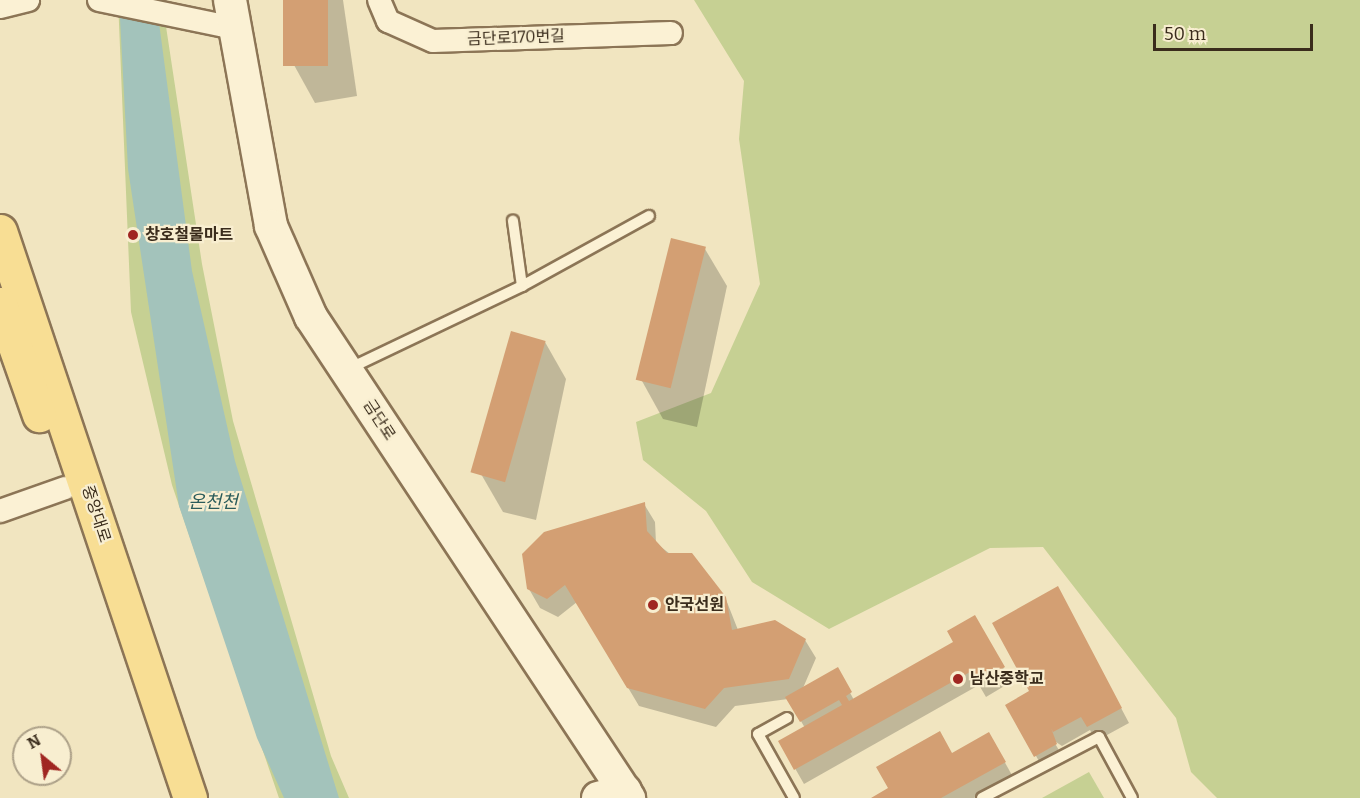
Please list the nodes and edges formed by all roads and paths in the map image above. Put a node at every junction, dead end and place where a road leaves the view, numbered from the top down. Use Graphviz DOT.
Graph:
graph roads {
  1 [pos="28,0"];
  2 [pos="379,0"];
  3 [pos="105,1"];
  4 [pos="0,7"];
  5 [pos="232,14"];
  6 [pos="671,33"];
  7 [pos="649,216"];
  8 [pos="513,221"];
  9 [pos="0,231"];
  10 [pos="522,285"];
  11 [pos="0,304"];
  12 [pos="346,370"];
  13 [pos="65,488"];
  14 [pos="0,511"];
  15 [pos="787,718"];
  16 [pos="617,796"];
  17 [pos="165,798"];
  18 [pos="190,798"];
  19 [pos="794,798"];
  20 [pos="982,798"];
  21 [pos="1132,798"];
  1 -- 4 [label="street"];
  2 -- 6 [label="street, 금단로170번길"];
  3 -- 5 [label="street"];
  5 -- 12 [label="street, 금단로"];
  7 -- 10 [label="lane"];
  8 -- 10 [label="lane"];
  9 -- 18 [label="main road, 중앙대로"];
  10 -- 12 [label="lane"];
  11 -- 13 [label="main road, 중앙대로"];
  12 -- 16 [label="street, 금단로"];
  13 -- 14 [label="street"];
  13 -- 17 [label="main road, 중앙대로"];
  15 -- 19 [label="lane"];
  20 -- 21 [label="lane"];
}
